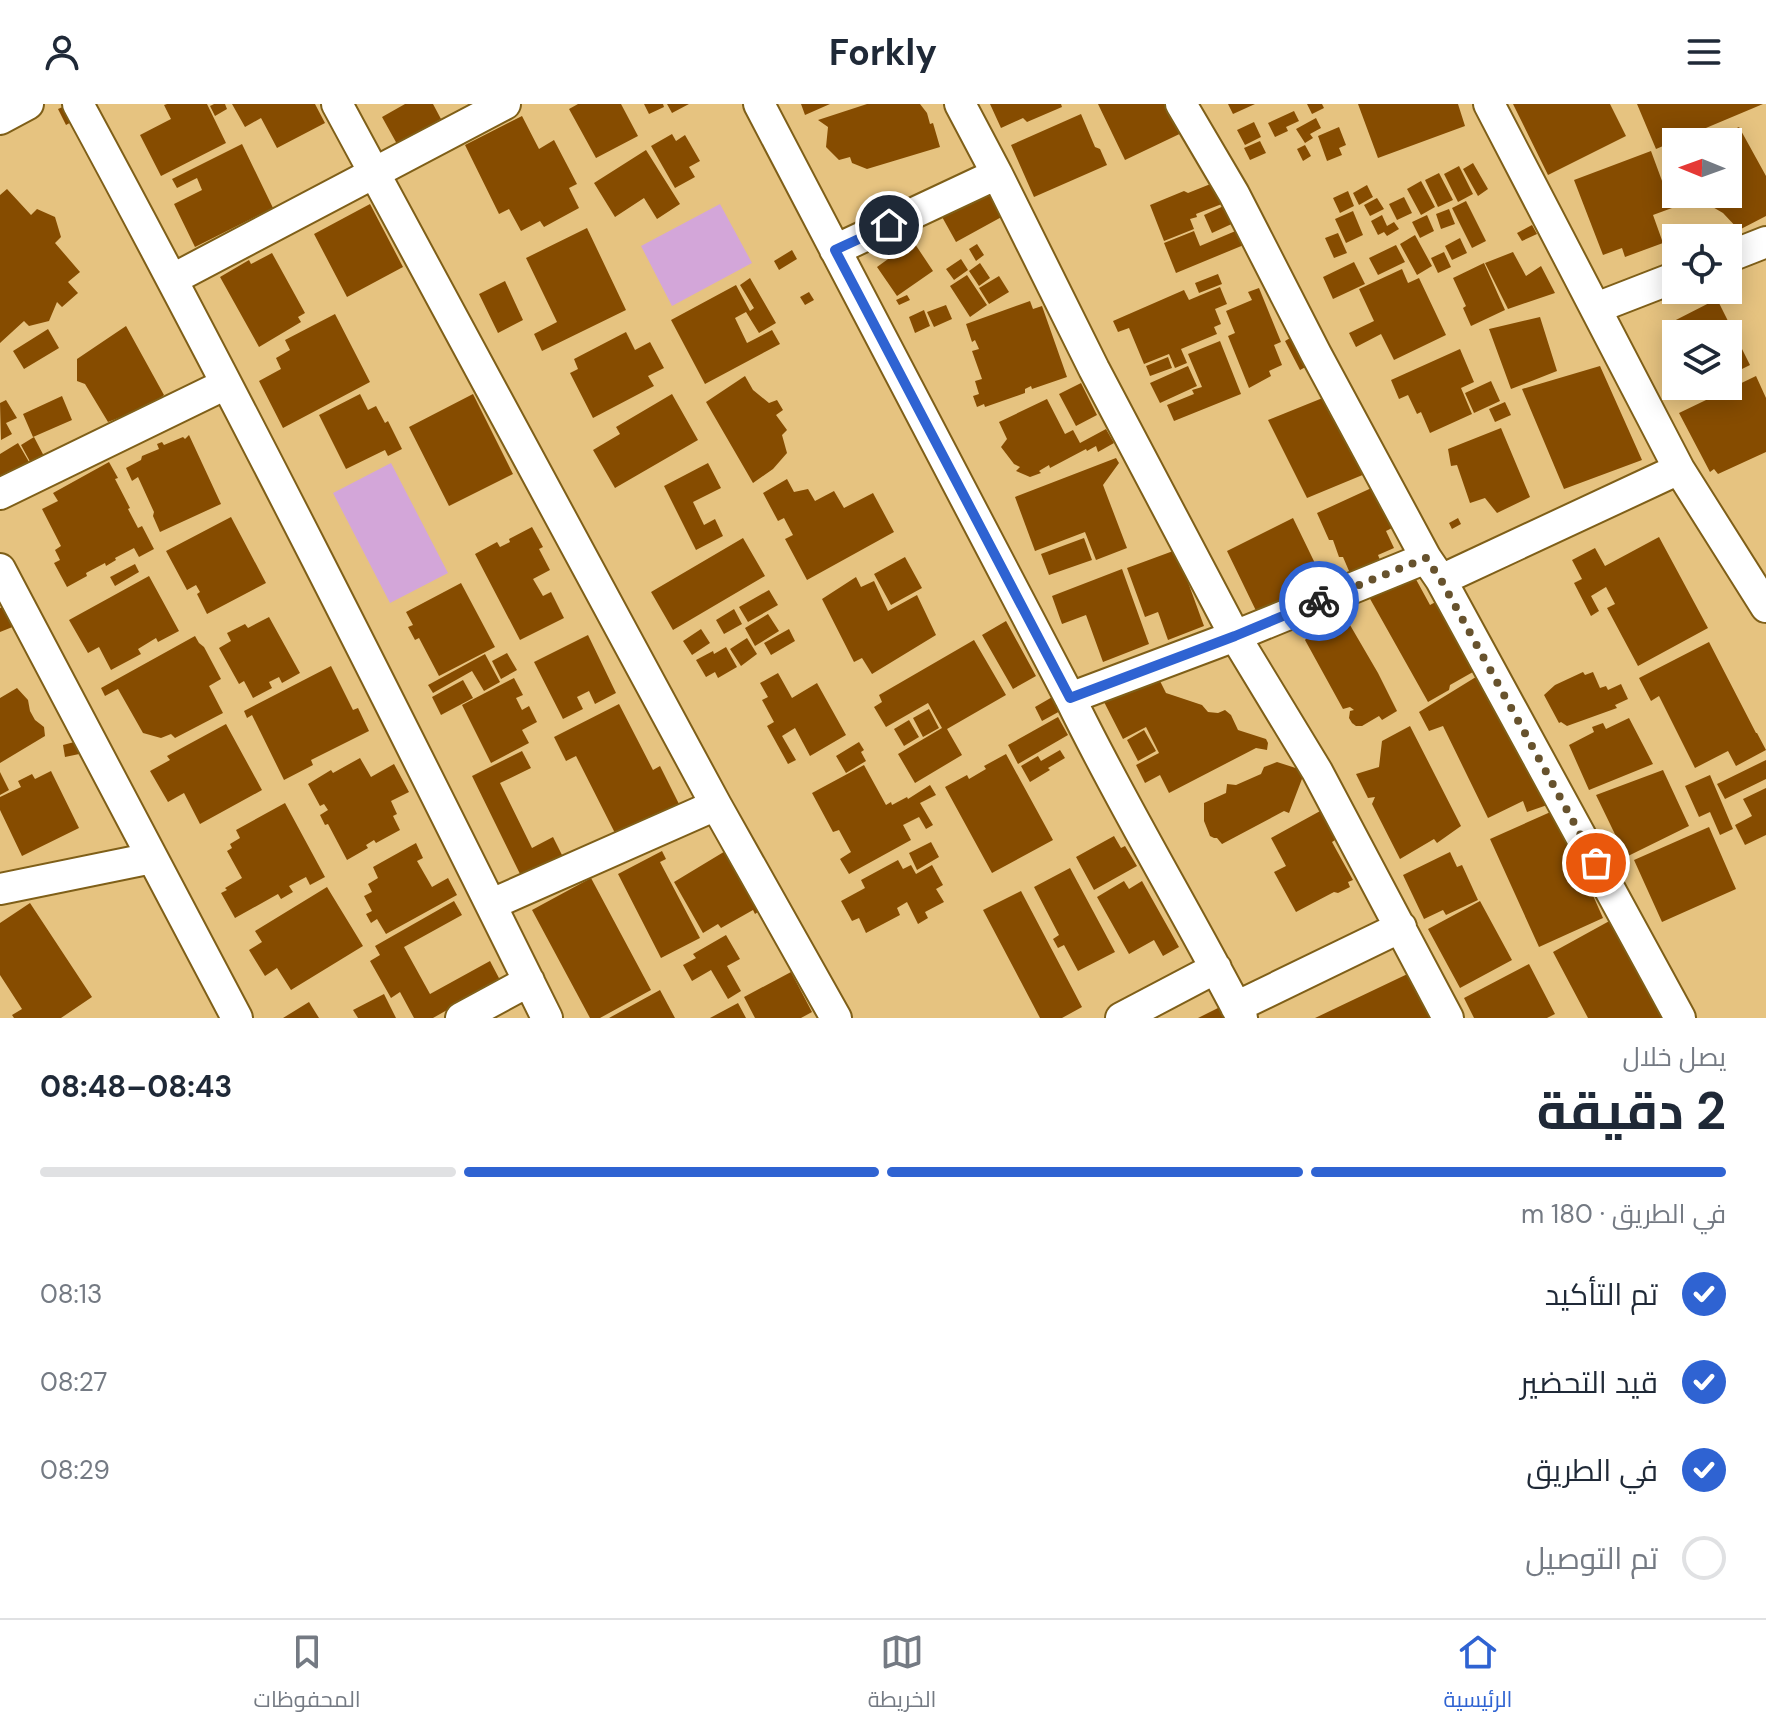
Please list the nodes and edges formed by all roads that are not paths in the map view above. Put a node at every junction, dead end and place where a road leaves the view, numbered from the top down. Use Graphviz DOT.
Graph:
graph roads {
  1 [pos="28,104"];
  2 [pos="78,104"];
  3 [pos="337,104"];
  4 [pos="505,104"];
  5 [pos="759,104"];
  6 [pos="960,104"];
  7 [pos="1181,104"];
  8 [pos="1489,104"];
  9 [pos="0,119"];
  10 [pos="374,174"];
  11 [pos="997,174"];
  12 [pos="1766,242"];
  13 [pos="835,250"];
  14 [pos="1742,251"];
  15 [pos="173,279"];
  16 [pos="1662,282"];
  17 [pos="1596,308"];
  18 [pos="226,384"];
  19 [pos="1679,469"];
  20 [pos="0,494"];
  21 [pos="0,569"];
  22 [pos="1434,569"];
  23 [pos="1766,607"];
  24 [pos="1235,636"];
  25 [pos="1070,698"];
  26 [pos="716,805"];
  27 [pos="152,858"];
  28 [pos="0,889"];
  29 [pos="492,904"];
  30 [pos="1401,927"];
  31 [pos="1216,968"];
  32 [pos="529,981"];
  33 [pos="1239,1013"];
  34 [pos="237,1018"];
  35 [pos="461,1018"];
  36 [pos="547,1018"];
  37 [pos="836,1018"];
  38 [pos="1121,1018"];
  39 [pos="1448,1018"];
  40 [pos="1680,1018"];
  1 -- 9 [label="street"];
  2 -- 15 [label="street"];
  3 -- 10 [label="street"];
  4 -- 10 [label="street"];
  5 -- 13 [label="street"];
  6 -- 11 [label="street"];
  7 -- 22 [label="street"];
  8 -- 17 [label="street"];
  10 -- 15 [label="street"];
  10 -- 26 [label="street"];
  11 -- 13 [label="street"];
  11 -- 24 [label="street"];
  12 -- 14 [label="street"];
  13 -- 25 [label="street"];
  15 -- 18 [label="street"];
  16 -- 17 [label="street"];
  17 -- 19 [label="street"];
  18 -- 20 [label="street"];
  18 -- 29 [label="street"];
  19 -- 22 [label="street"];
  19 -- 23 [label="street"];
  21 -- 27 [label="street"];
  22 -- 24 [label="street"];
  22 -- 40 [label="street"];
  24 -- 25 [label="street"];
  24 -- 30 [label="street"];
  25 -- 31 [label="street"];
  26 -- 29 [label="street"];
  26 -- 37 [label="street"];
  27 -- 28 [label="street"];
  27 -- 34 [label="street"];
  29 -- 32 [label="street"];
  30 -- 33 [label="street"];
  30 -- 39 [label="street"];
  31 -- 33 [label="street"];
  31 -- 38 [label="street"];
  32 -- 35 [label="street"];
  32 -- 36 [label="street"];
}
